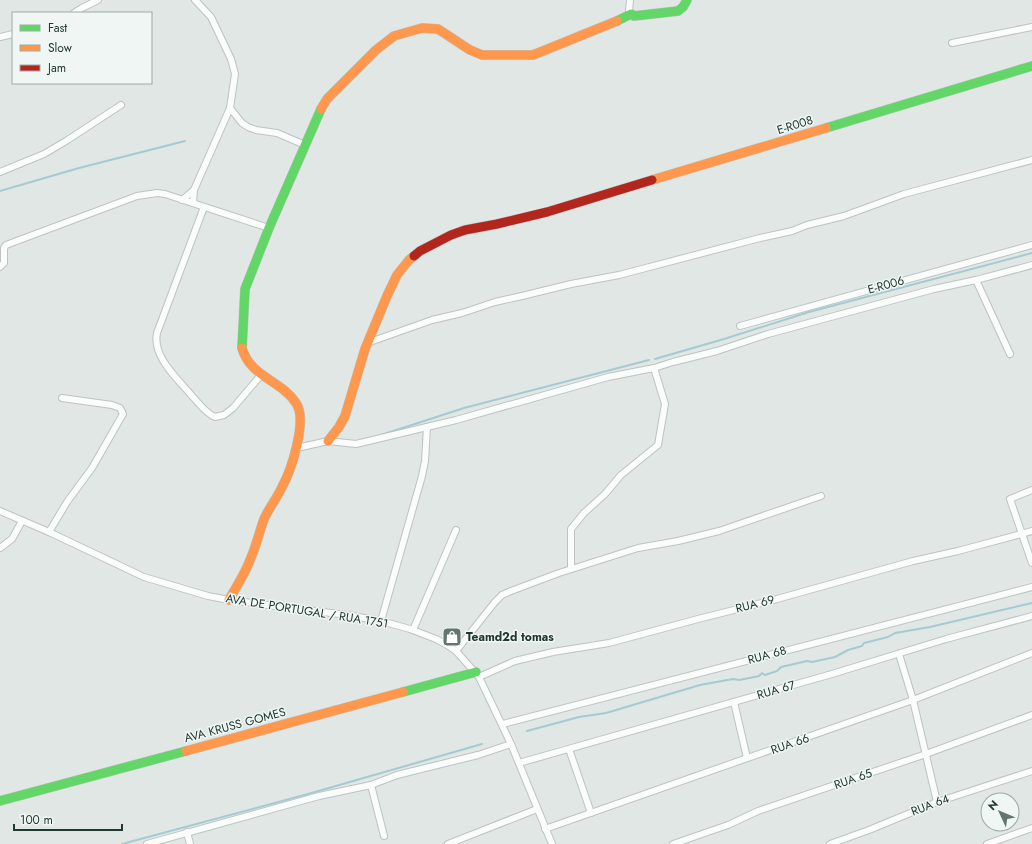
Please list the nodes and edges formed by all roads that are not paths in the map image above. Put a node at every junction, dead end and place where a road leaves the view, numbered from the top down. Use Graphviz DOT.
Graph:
graph roads {
  1 [pos="98,0"];
  2 [pos="195,0"];
  3 [pos="630,0"];
  4 [pos="687,0"];
  5 [pos="76,12"];
  6 [pos="631,14"];
  7 [pos="1032,27"];
  8 [pos="12,34"];
  9 [pos="0,37"];
  10 [pos="952,43"];
  11 [pos="1032,66"];
  12 [pos="121,105"];
  13 [pos="230,108"];
  14 [pos="305,145"];
  15 [pos="1032,160"];
  16 [pos="0,172"];
  17 [pos="194,190"];
  18 [pos="182,200"];
  19 [pos="193,203"];
  20 [pos="204,207"];
  21 [pos="269,228"];
  22 [pos="1032,245"];
  23 [pos="1032,265"];
  24 [pos="0,267"];
  25 [pos="976,280"];
  26 [pos="740,326"];
  27 [pos="367,343"];
  28 [pos="1010,354"];
  29 [pos="654,368"];
  30 [pos="261,375"];
  31 [pos="62,398"];
  32 [pos="427,427"];
  33 [pos="328,441"];
  34 [pos="296,448"];
  35 [pos="1032,490"];
  36 [pos="821,496"];
  37 [pos="0,511"];
  38 [pos="22,520"];
  39 [pos="456,530"];
  40 [pos="1032,531"];
  41 [pos="49,532"];
  42 [pos="1022,533"];
  43 [pos="0,548"];
  44 [pos="1032,563"];
  45 [pos="571,569"];
  46 [pos="1032,587"];
  47 [pos="229,600"];
  48 [pos="1032,616"];
  49 [pos="381,622"];
  50 [pos="413,630"];
  51 [pos="456,651"];
  52 [pos="1032,653"];
  53 [pos="899,654"];
  54 [pos="478,675"];
  55 [pos="913,700"];
  56 [pos="734,702"];
  57 [pos="1032,715"];
  58 [pos="503,724"];
  59 [pos="511,744"];
  60 [pos="569,749"];
  61 [pos="926,754"];
  62 [pos="747,758"];
  63 [pos="519,763"];
  64 [pos="1032,771"];
  65 [pos="370,785"];
  66 [pos="0,801"];
  67 [pos="937,802"];
  68 [pos="537,808"];
  69 [pos="591,813"];
  70 [pos="1032,828"];
  71 [pos="545,829"];
  72 [pos="187,832"];
  73 [pos="384,836"];
  74 [pos="147,844"];
  75 [pos="190,844"];
  76 [pos="448,844"];
  77 [pos="552,844"];
  78 [pos="673,844"];
  79 [pos="830,844"];
  80 [pos="987,844"];
  1 -- 5 [label="street"];
  2 -- 13 [label="street"];
  3 -- 6 [label="street"];
  4 -- 6 [label="street"];
  6 -- 14 [label="street"];
  7 -- 10 [label="street"];
  8 -- 9 [label="street"];
  11 -- 27 [label="street, E-R008"];
  12 -- 16 [label="street"];
  13 -- 14 [label="street"];
  13 -- 17 [label="street"];
  14 -- 21 [label="street"];
  15 -- 27 [label="street"];
  17 -- 18 [label="street"];
  17 -- 19 [label="street"];
  18 -- 19 [label="street"];
  18 -- 24 [label="street"];
  19 -- 20 [label="street"];
  20 -- 21 [label="street"];
  20 -- 30 [label="street"];
  21 -- 30 [label="street"];
  22 -- 26 [label="street, E-R006"];
  23 -- 25 [label="street"];
  25 -- 28 [label="street"];
  25 -- 29 [label="street"];
  27 -- 33 [label="street, E-R008"];
  29 -- 32 [label="street"];
  29 -- 45 [label="street"];
  30 -- 34 [label="street"];
  31 -- 41 [label="street"];
  32 -- 33 [label="street"];
  32 -- 49 [label="street"];
  33 -- 34 [label="street"];
  34 -- 47 [label="street"];
  35 -- 42 [label="street"];
  36 -- 45 [label="street"];
  37 -- 38 [label="street, AVA DE PORTUGAL / RUA 1751"];
  38 -- 41 [label="street, AVA DE PORTUGAL / RUA 1751"];
  38 -- 43 [label="street"];
  39 -- 50 [label="street"];
  40 -- 42 [label="street, RUA 69"];
  41 -- 47 [label="street, AVA DE PORTUGAL / RUA 1751"];
  42 -- 44 [label="street"];
  42 -- 54 [label="street, RUA 69"];
  45 -- 51 [label="street"];
  46 -- 58 [label="street, RUA 68"];
  47 -- 49 [label="street, AVA DE PORTUGAL / RUA 1751"];
  48 -- 53 [label="street, RUA 67"];
  49 -- 50 [label="street, AVA DE PORTUGAL / RUA 1751"];
  50 -- 51 [label="street, AVA DE PORTUGAL / RUA 1751"];
  51 -- 54 [label="street, AVA DE PORTUGAL / RUA 1751"];
  52 -- 55 [label="street, RUA 66"];
  53 -- 55 [label="street"];
  53 -- 56 [label="street, RUA 67"];
  54 -- 58 [label="street, AVA DE PORTUGAL / RUA 1751"];
  54 -- 66 [label="street, AVA KRUSS GOMES"];
  55 -- 61 [label="street"];
  55 -- 62 [label="street, RUA 66"];
  56 -- 60 [label="street, RUA 67"];
  56 -- 62 [label="street"];
  57 -- 61 [label="street, RUA 65"];
  58 -- 59 [label="street, AVA DE PORTUGAL / RUA 1751"];
  59 -- 63 [label="street, AVA DE PORTUGAL / RUA 1751"];
  59 -- 65 [label="street"];
  60 -- 63 [label="street, RUA 67"];
  60 -- 69 [label="street"];
  61 -- 67 [label="street"];
  61 -- 78 [label="street, RUA 65"];
  62 -- 69 [label="street, RUA 66"];
  63 -- 68 [label="street, AVA DE PORTUGAL / RUA 1751"];
  64 -- 67 [label="street, RUA 64"];
  65 -- 72 [label="street"];
  65 -- 73 [label="street"];
  67 -- 79 [label="street, RUA 64"];
  68 -- 71 [label="street, AVA DE PORTUGAL / RUA 1751"];
  68 -- 76 [label="street"];
  69 -- 71 [label="street, RUA 66"];
  70 -- 80 [label="street"];
  71 -- 77 [label="street, AVA DE PORTUGAL / RUA 1751"];
  72 -- 74 [label="street"];
  72 -- 75 [label="street"];
}
